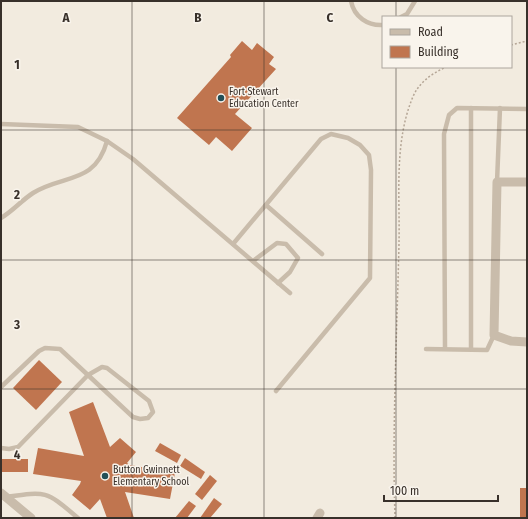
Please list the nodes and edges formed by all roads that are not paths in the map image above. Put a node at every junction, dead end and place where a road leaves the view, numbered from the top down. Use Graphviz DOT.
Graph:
graph roads {
  1 [pos="351,1"];
  2 [pos="416,1"];
  3 [pos="403,16"];
  4 [pos="382,25"];
  5 [pos="472,108"];
  6 [pos="500,108"];
  7 [pos="527,108"];
  8 [pos="1,124"];
  9 [pos="107,141"];
  10 [pos="497,182"];
  11 [pos="527,182"];
  12 [pos="266,205"];
  13 [pos="1,218"];
  14 [pos="233,244"];
  15 [pos="322,254"];
  16 [pos="253,261"];
  17 [pos="278,283"];
  18 [pos="290,293"];
  19 [pos="494,335"];
  20 [pos="527,342"];
  21 [pos="445,348"];
  22 [pos="426,349"];
  23 [pos="471,349"];
  24 [pos="88,375"];
  25 [pos="1,387"];
  26 [pos="276,392"];
  27 [pos="1,448"];
  28 [pos="3,495"];
  29 [pos="31,518"];
  30 [pos="78,518"];
  1 -- 4 [label="lane"];
  2 -- 3 [label="lane"];
  5 -- 6 [label="lane"];
  5 -- 21 [label="lane"];
  5 -- 23 [label="lane"];
  6 -- 7 [label="lane"];
  6 -- 10 [label="lane"];
  8 -- 9 [label="lane"];
  9 -- 13 [label="lane"];
  9 -- 14 [label="lane"];
  10 -- 11 [label="street"];
  10 -- 19 [label="street"];
  12 -- 14 [label="lane"];
  12 -- 15 [label="lane"];
  12 -- 26 [label="lane"];
  14 -- 16 [label="lane"];
  16 -- 17 [label="lane"];
  16 -- 17 [label="lane"];
  17 -- 18 [label="lane"];
  19 -- 20 [label="street"];
  19 -- 23 [label="lane"];
  21 -- 22 [label="lane"];
  21 -- 23 [label="lane"];
  24 -- 24 [label="lane"];
  24 -- 25 [label="lane"];
  24 -- 27 [label="lane"];
  28 -- 29 [label="street"];
  28 -- 30 [label="lane"];
}
